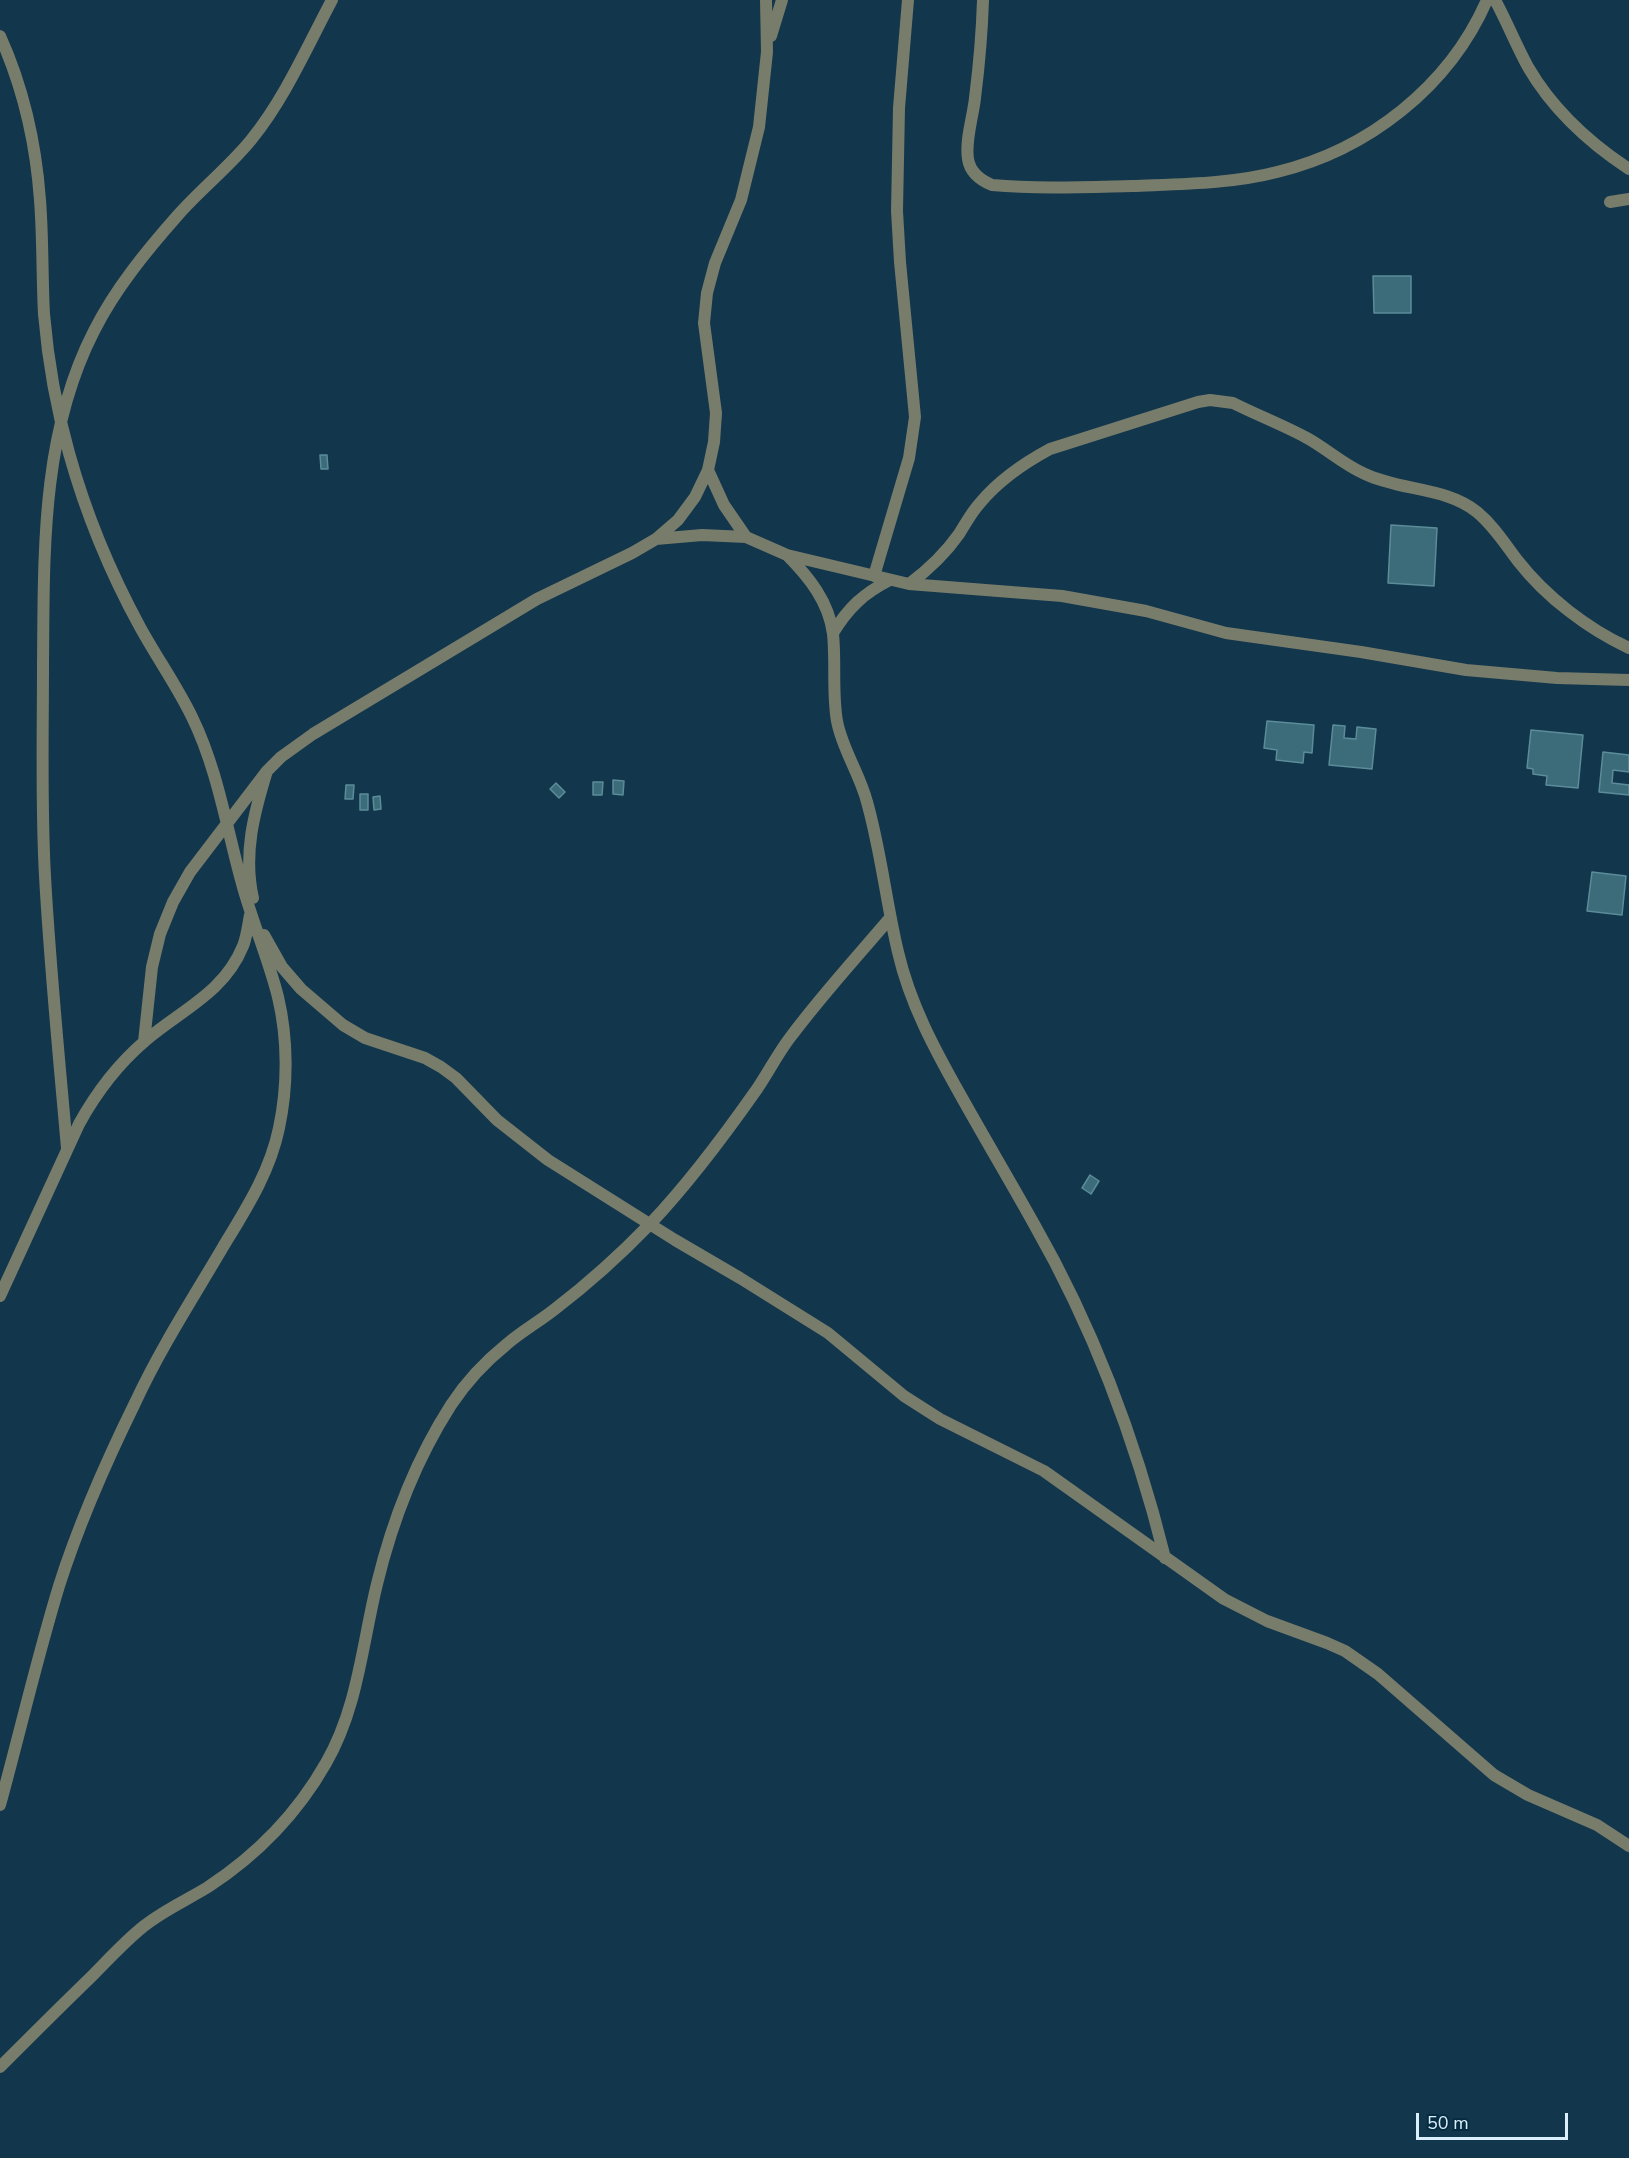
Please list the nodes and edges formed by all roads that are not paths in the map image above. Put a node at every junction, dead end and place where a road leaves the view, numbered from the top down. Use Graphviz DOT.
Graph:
graph roads {
  1 [pos="332,0"];
  2 [pos="766,0"];
  3 [pos="782,0"];
  4 [pos="908,0"];
  5 [pos="983,0"];
  6 [pos="1487,0"];
  7 [pos="1496,0"];
  8 [pos="0,36"];
  9 [pos="767,52"];
  10 [pos="1629,169"];
  11 [pos="1629,199"];
  12 [pos="1610,202"];
  13 [pos="61,421"];
  14 [pos="708,470"];
  15 [pos="747,537"];
  16 [pos="656,539"];
  17 [pos="787,555"];
  18 [pos="874,576"];
  19 [pos="890,580"];
  20 [pos="909,584"];
  21 [pos="833,633"];
  22 [pos="1629,648"];
  23 [pos="1629,680"];
  24 [pos="267,771"];
  25 [pos="227,826"];
  26 [pos="250,886"];
  27 [pos="250,913"];
  28 [pos="891,918"];
  29 [pos="144,1042"];
  30 [pos="67,1148"];
  31 [pos="649,1224"];
  32 [pos="0,1296"];
  33 [pos="1165,1557"];
  34 [pos="0,1805"];
  35 [pos="1629,1846"];
  36 [pos="0,2067"];
  1 -- 13 [label="street"];
  2 -- 9 [label="street"];
  3 -- 9 [label="street"];
  4 -- 18 [label="street"];
  5 -- 6 [label="street"];
  7 -- 10 [label="street"];
  8 -- 13 [label="street"];
  9 -- 14 [label="street"];
  11 -- 12 [label="street"];
  13 -- 25 [label="street"];
  13 -- 30 [label="street"];
  14 -- 15 [label="street"];
  14 -- 16 [label="street"];
  15 -- 16 [label="street"];
  15 -- 17 [label="street"];
  16 -- 24 [label="street"];
  17 -- 18 [label="street"];
  17 -- 21 [label="street"];
  18 -- 19 [label="street"];
  19 -- 20 [label="street"];
  19 -- 21 [label="street"];
  20 -- 22 [label="street"];
  20 -- 23 [label="street"];
  21 -- 28 [label="street"];
  24 -- 25 [label="street"];
  24 -- 26 [label="street"];
  25 -- 27 [label="street"];
  25 -- 29 [label="street"];
  26 -- 27 [label="street"];
  26 -- 31 [label="street"];
  27 -- 29 [label="street"];
  27 -- 34 [label="street"];
  28 -- 31 [label="street"];
  28 -- 33 [label="street"];
  29 -- 30 [label="street"];
  30 -- 32 [label="street"];
  31 -- 33 [label="street"];
  31 -- 36 [label="street"];
  33 -- 35 [label="street"];
}
